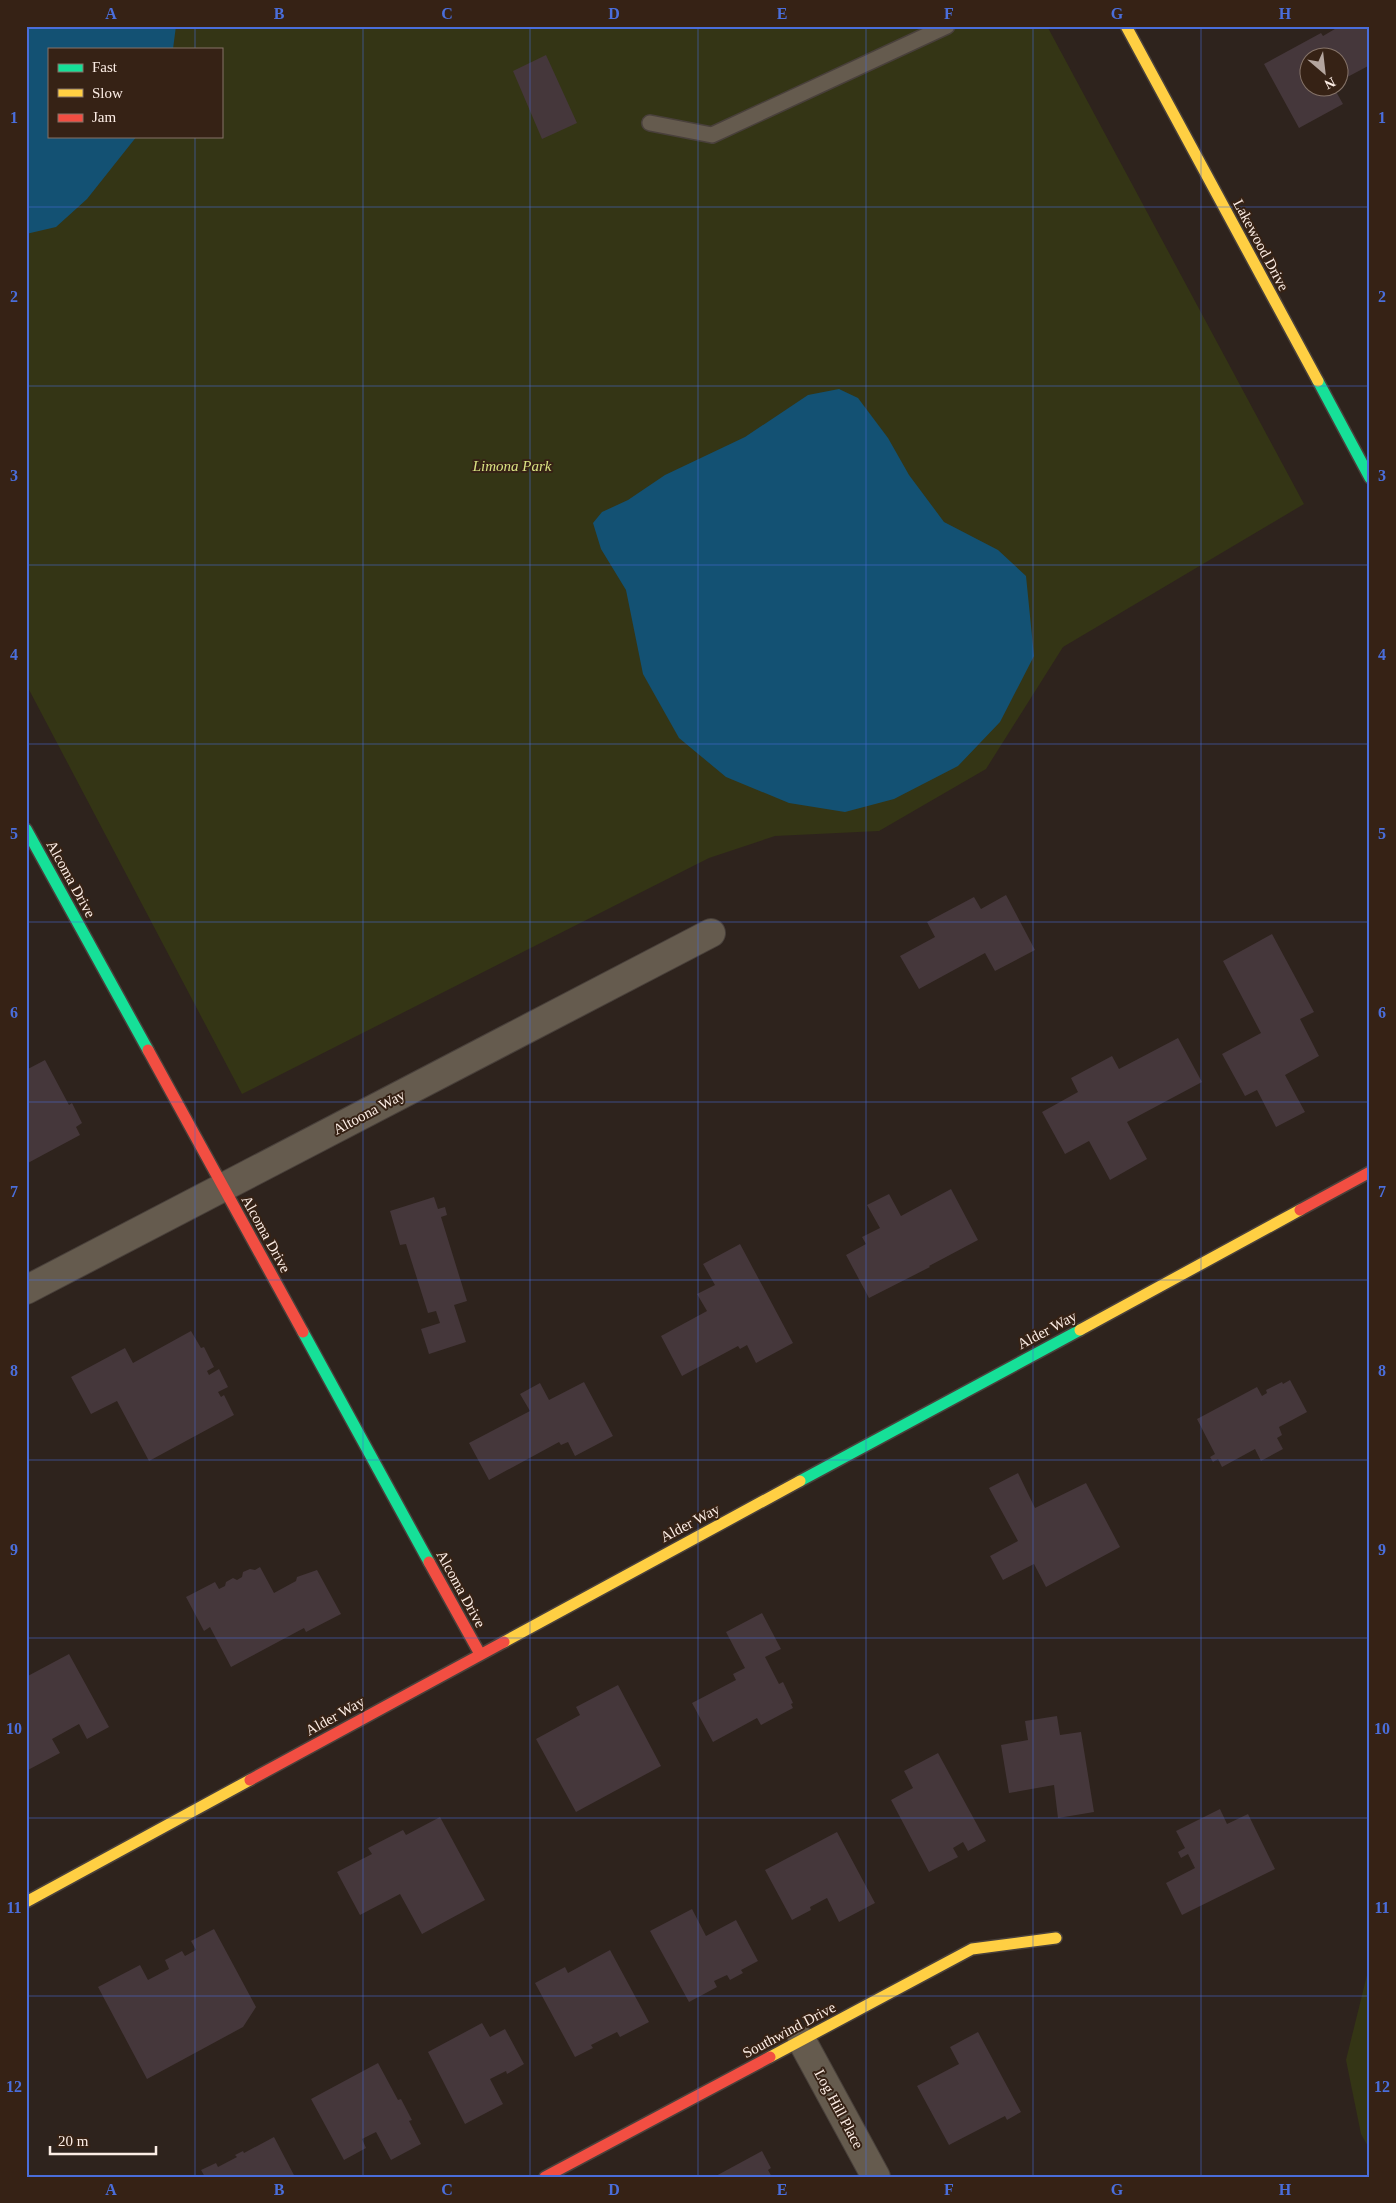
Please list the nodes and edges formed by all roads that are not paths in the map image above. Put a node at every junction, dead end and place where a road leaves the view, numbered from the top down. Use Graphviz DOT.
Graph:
graph roads {
  1 [pos="947,26"];
  2 [pos="1126,26"];
  3 [pos="650,123"];
  4 [pos="1370,478"];
  5 [pos="26,829"];
  6 [pos="711,933"];
  7 [pos="1370,1172"];
  8 [pos="223,1188"];
  9 [pos="26,1290"];
  10 [pos="480,1654"];
  11 [pos="26,1902"];
  12 [pos="1056,1938"];
  13 [pos="802,2041"];
  14 [pos="545,2177"];
  15 [pos="876,2177"];
  1 -- 3 [label="lane"];
  2 -- 4 [label="street, Lakewood Drive"];
  5 -- 8 [label="street, Alcoma Drive"];
  6 -- 8 [label="street, Altoona Way"];
  7 -- 10 [label="street, Alder Way"];
  8 -- 9 [label="street, Altoona Way"];
  8 -- 10 [label="street, Alcoma Drive"];
  10 -- 11 [label="street, Alder Way"];
  12 -- 13 [label="street, Southwind Drive"];
  13 -- 14 [label="street, Southwind Drive"];
  13 -- 15 [label="street, Log Hill Place"];
}
